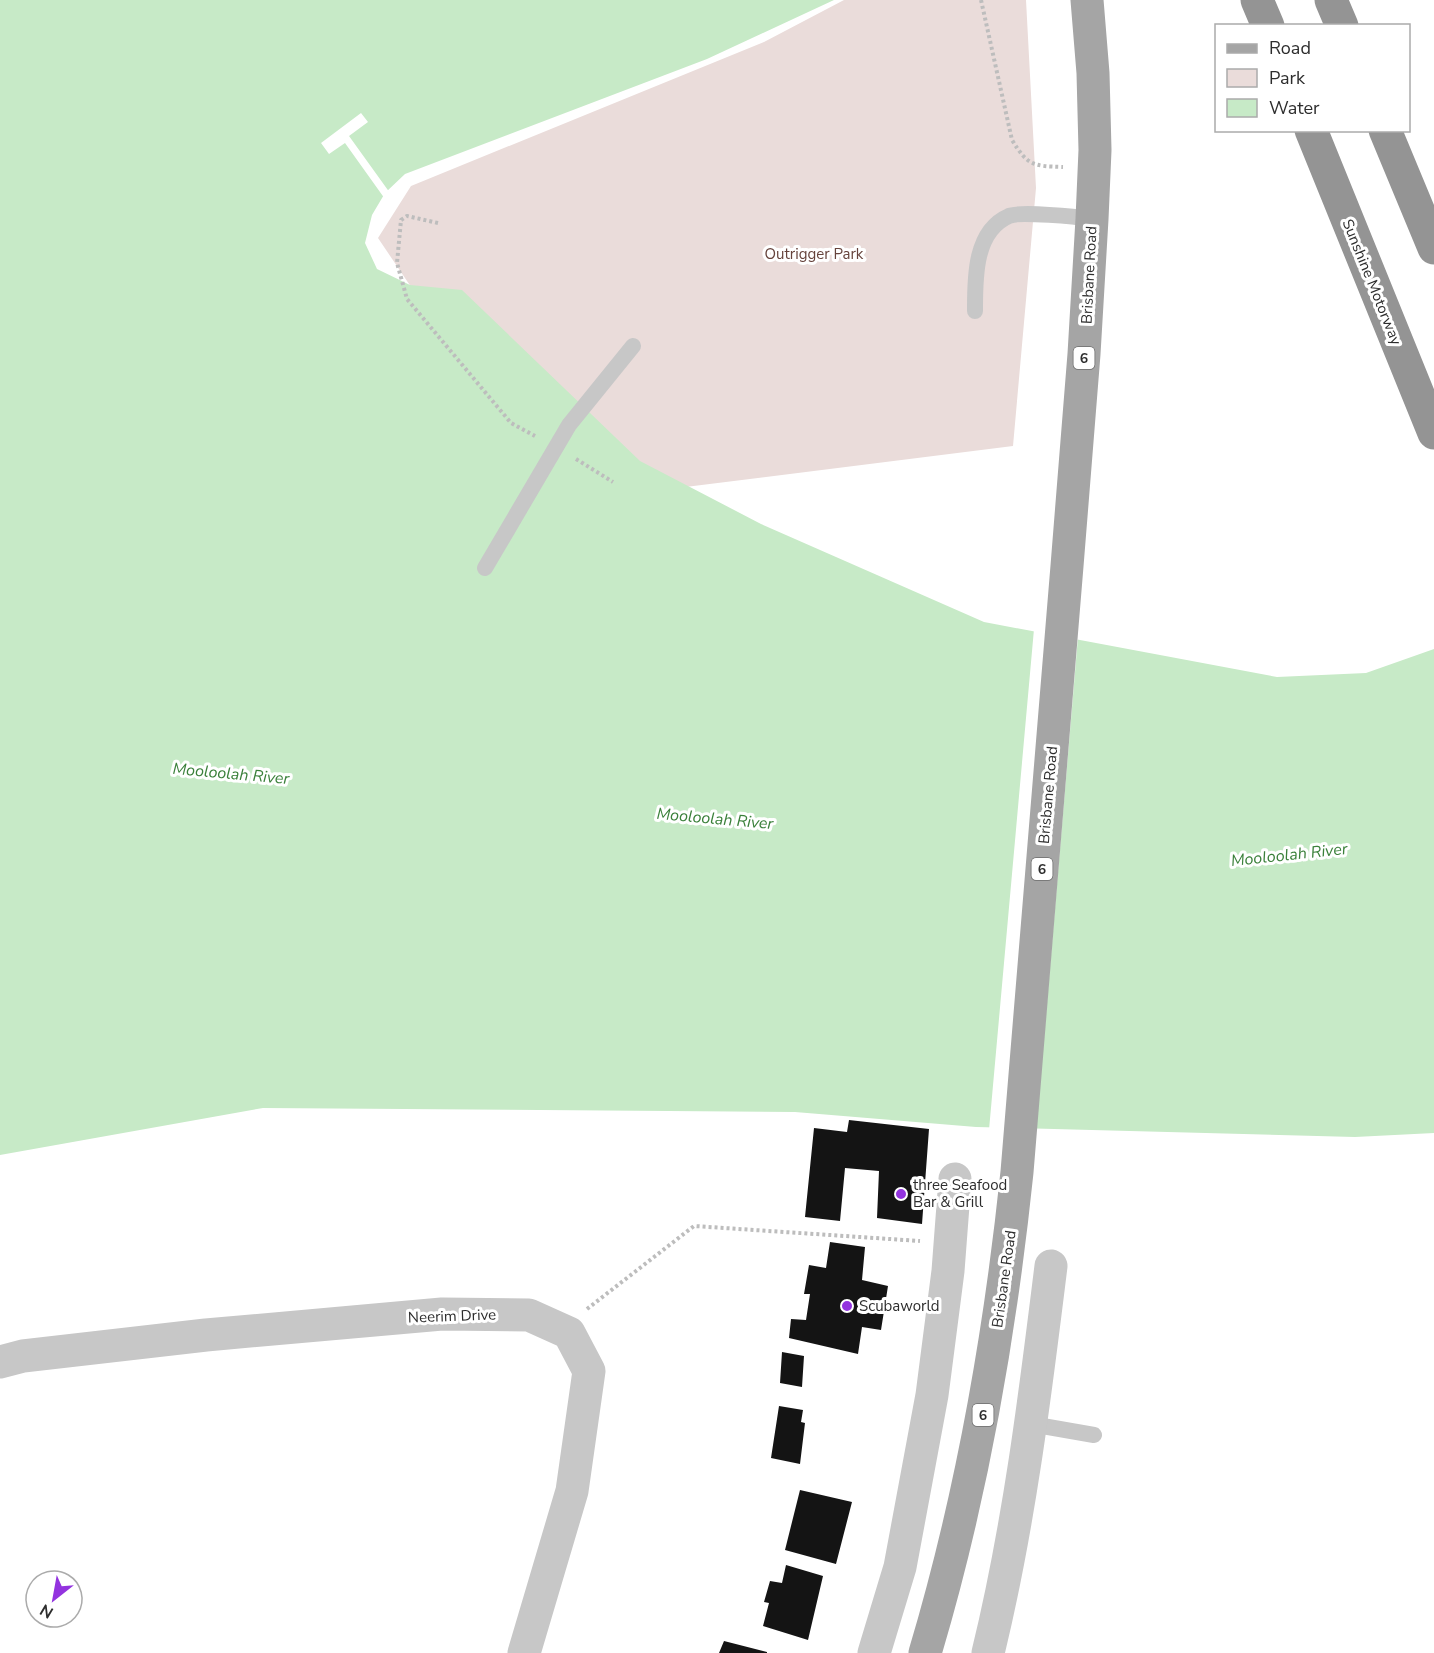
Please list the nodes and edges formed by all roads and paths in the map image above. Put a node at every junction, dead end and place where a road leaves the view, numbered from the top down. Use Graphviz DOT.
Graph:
graph roads {
  1 [pos="981,0"];
  2 [pos="1087,0"];
  3 [pos="1257,0"];
  4 [pos="1331,0"];
  5 [pos="1267,24"];
  6 [pos="1341,24"];
  7 [pos="1312,132"];
  8 [pos="1386,132"];
  9 [pos="1070,168"];
  10 [pos="1092,219"];
  11 [pos="438,222"];
  12 [pos="1434,248"];
  13 [pos="975,311"];
  14 [pos="633,346"];
  15 [pos="1434,433"];
  16 [pos="539,438"];
  17 [pos="574,458"];
  18 [pos="614,482"];
  19 [pos="485,568"];
  20 [pos="955,1179"];
  21 [pos="950,1243"];
  22 [pos="1051,1266"];
  23 [pos="569,1333"];
  24 [pos="0,1362"];
  25 [pos="1031,1424"];
  26 [pos="1094,1435"];
  27 [pos="524,1653"];
  28 [pos="874,1653"];
  29 [pos="925,1653"];
  30 [pos="988,1653"];
  1 -- 9 [label="path"];
  2 -- 10 [label="main road, Brisbane Road / 6"];
  3 -- 5 [label="highway"];
  4 -- 6 [label="highway"];
  7 -- 15 [label="highway, Sunshine Motorway"];
  8 -- 12 [label="highway"];
  10 -- 13 [label="lane"];
  10 -- 29 [label="main road, Brisbane Road / 6"];
  11 -- 16 [label="path"];
  14 -- 19 [label="lane"];
  17 -- 18 [label="path"];
  20 -- 21 [label="street"];
  21 -- 23 [label="path"];
  21 -- 28 [label="street"];
  22 -- 25 [label="street"];
  23 -- 24 [label="street, Neerim Drive"];
  23 -- 27 [label="street"];
  25 -- 26 [label="lane"];
  25 -- 30 [label="street"];
}
